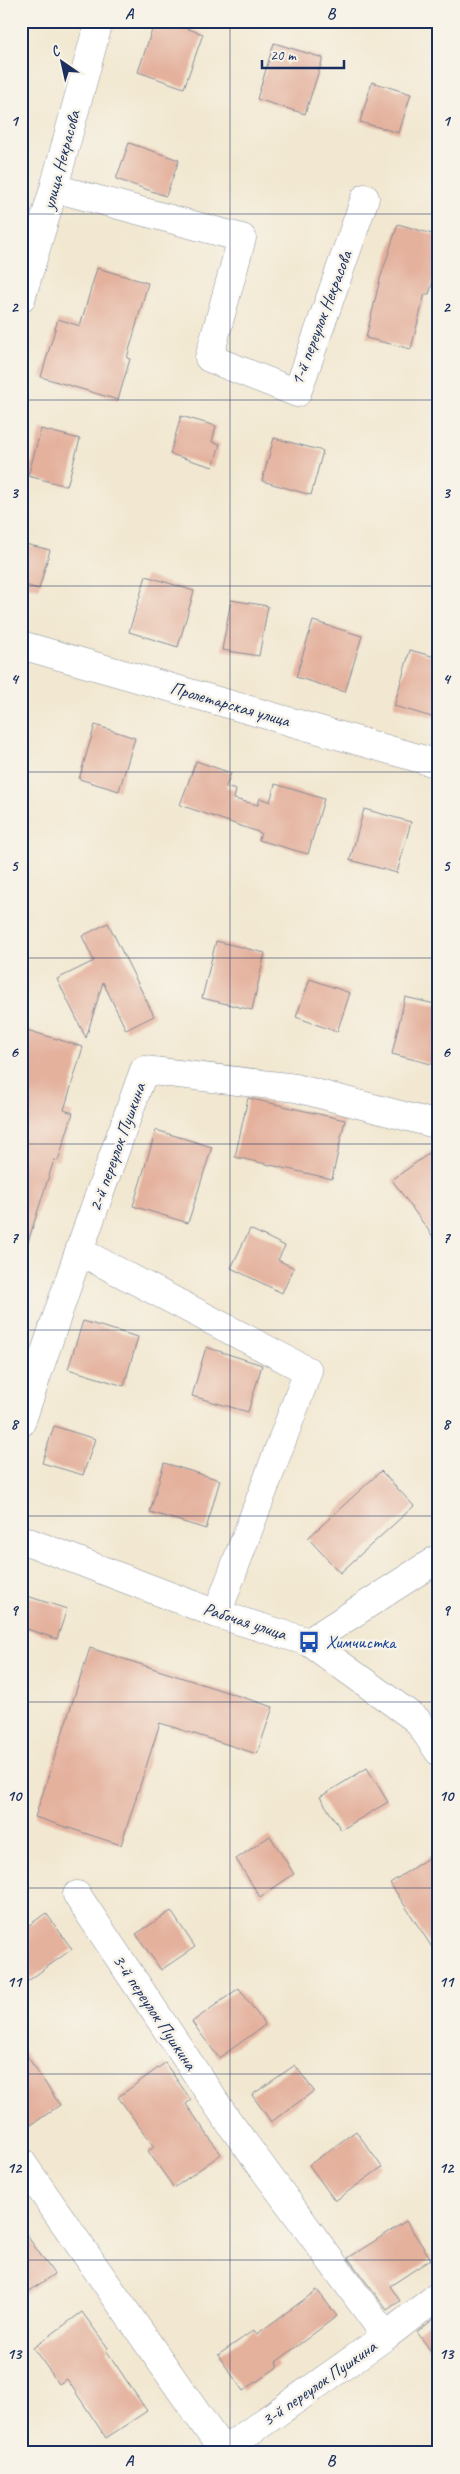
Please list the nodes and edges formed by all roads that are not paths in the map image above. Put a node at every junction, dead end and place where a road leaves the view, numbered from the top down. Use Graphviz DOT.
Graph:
graph roads {
  1 [pos="99,21"];
  2 [pos="54,188"];
  3 [pos="365,198"];
  4 [pos="21,299"];
  5 [pos="21,644"];
  6 [pos="439,764"];
  7 [pos="439,1125"];
  8 [pos="79,1251"];
  9 [pos="21,1423"];
  10 [pos="21,1539"];
  11 [pos="439,1558"];
  12 [pos="217,1614"];
  13 [pos="309,1642"];
  14 [pos="439,1752"];
  15 [pos="77,1895"];
  16 [pos="21,2161"];
  17 [pos="439,2295"];
  18 [pos="386,2336"];
  1 -- 2 [label="street, улица Некрасова"];
  2 -- 3 [label="street, 1-й переулок Некрасова"];
  2 -- 4 [label="street, улица Некрасова"];
  5 -- 6 [label="street, Пролетарская улица"];
  7 -- 8 [label="street, 2-й переулок Пушкина"];
  8 -- 9 [label="street, 2-й переулок Пушкина"];
  8 -- 12 [label="street"];
  10 -- 12 [label="street, Рабочая улица"];
  11 -- 13 [label="street"];
  12 -- 13 [label="street, Рабочая улица"];
  13 -- 14 [label="street, Рабочая улица"];
  15 -- 18 [label="street, 3-й переулок Пушкина"];
  16 -- 18 [label="street, 3-й переулок Пушкина"];
  17 -- 18 [label="street"];
}
